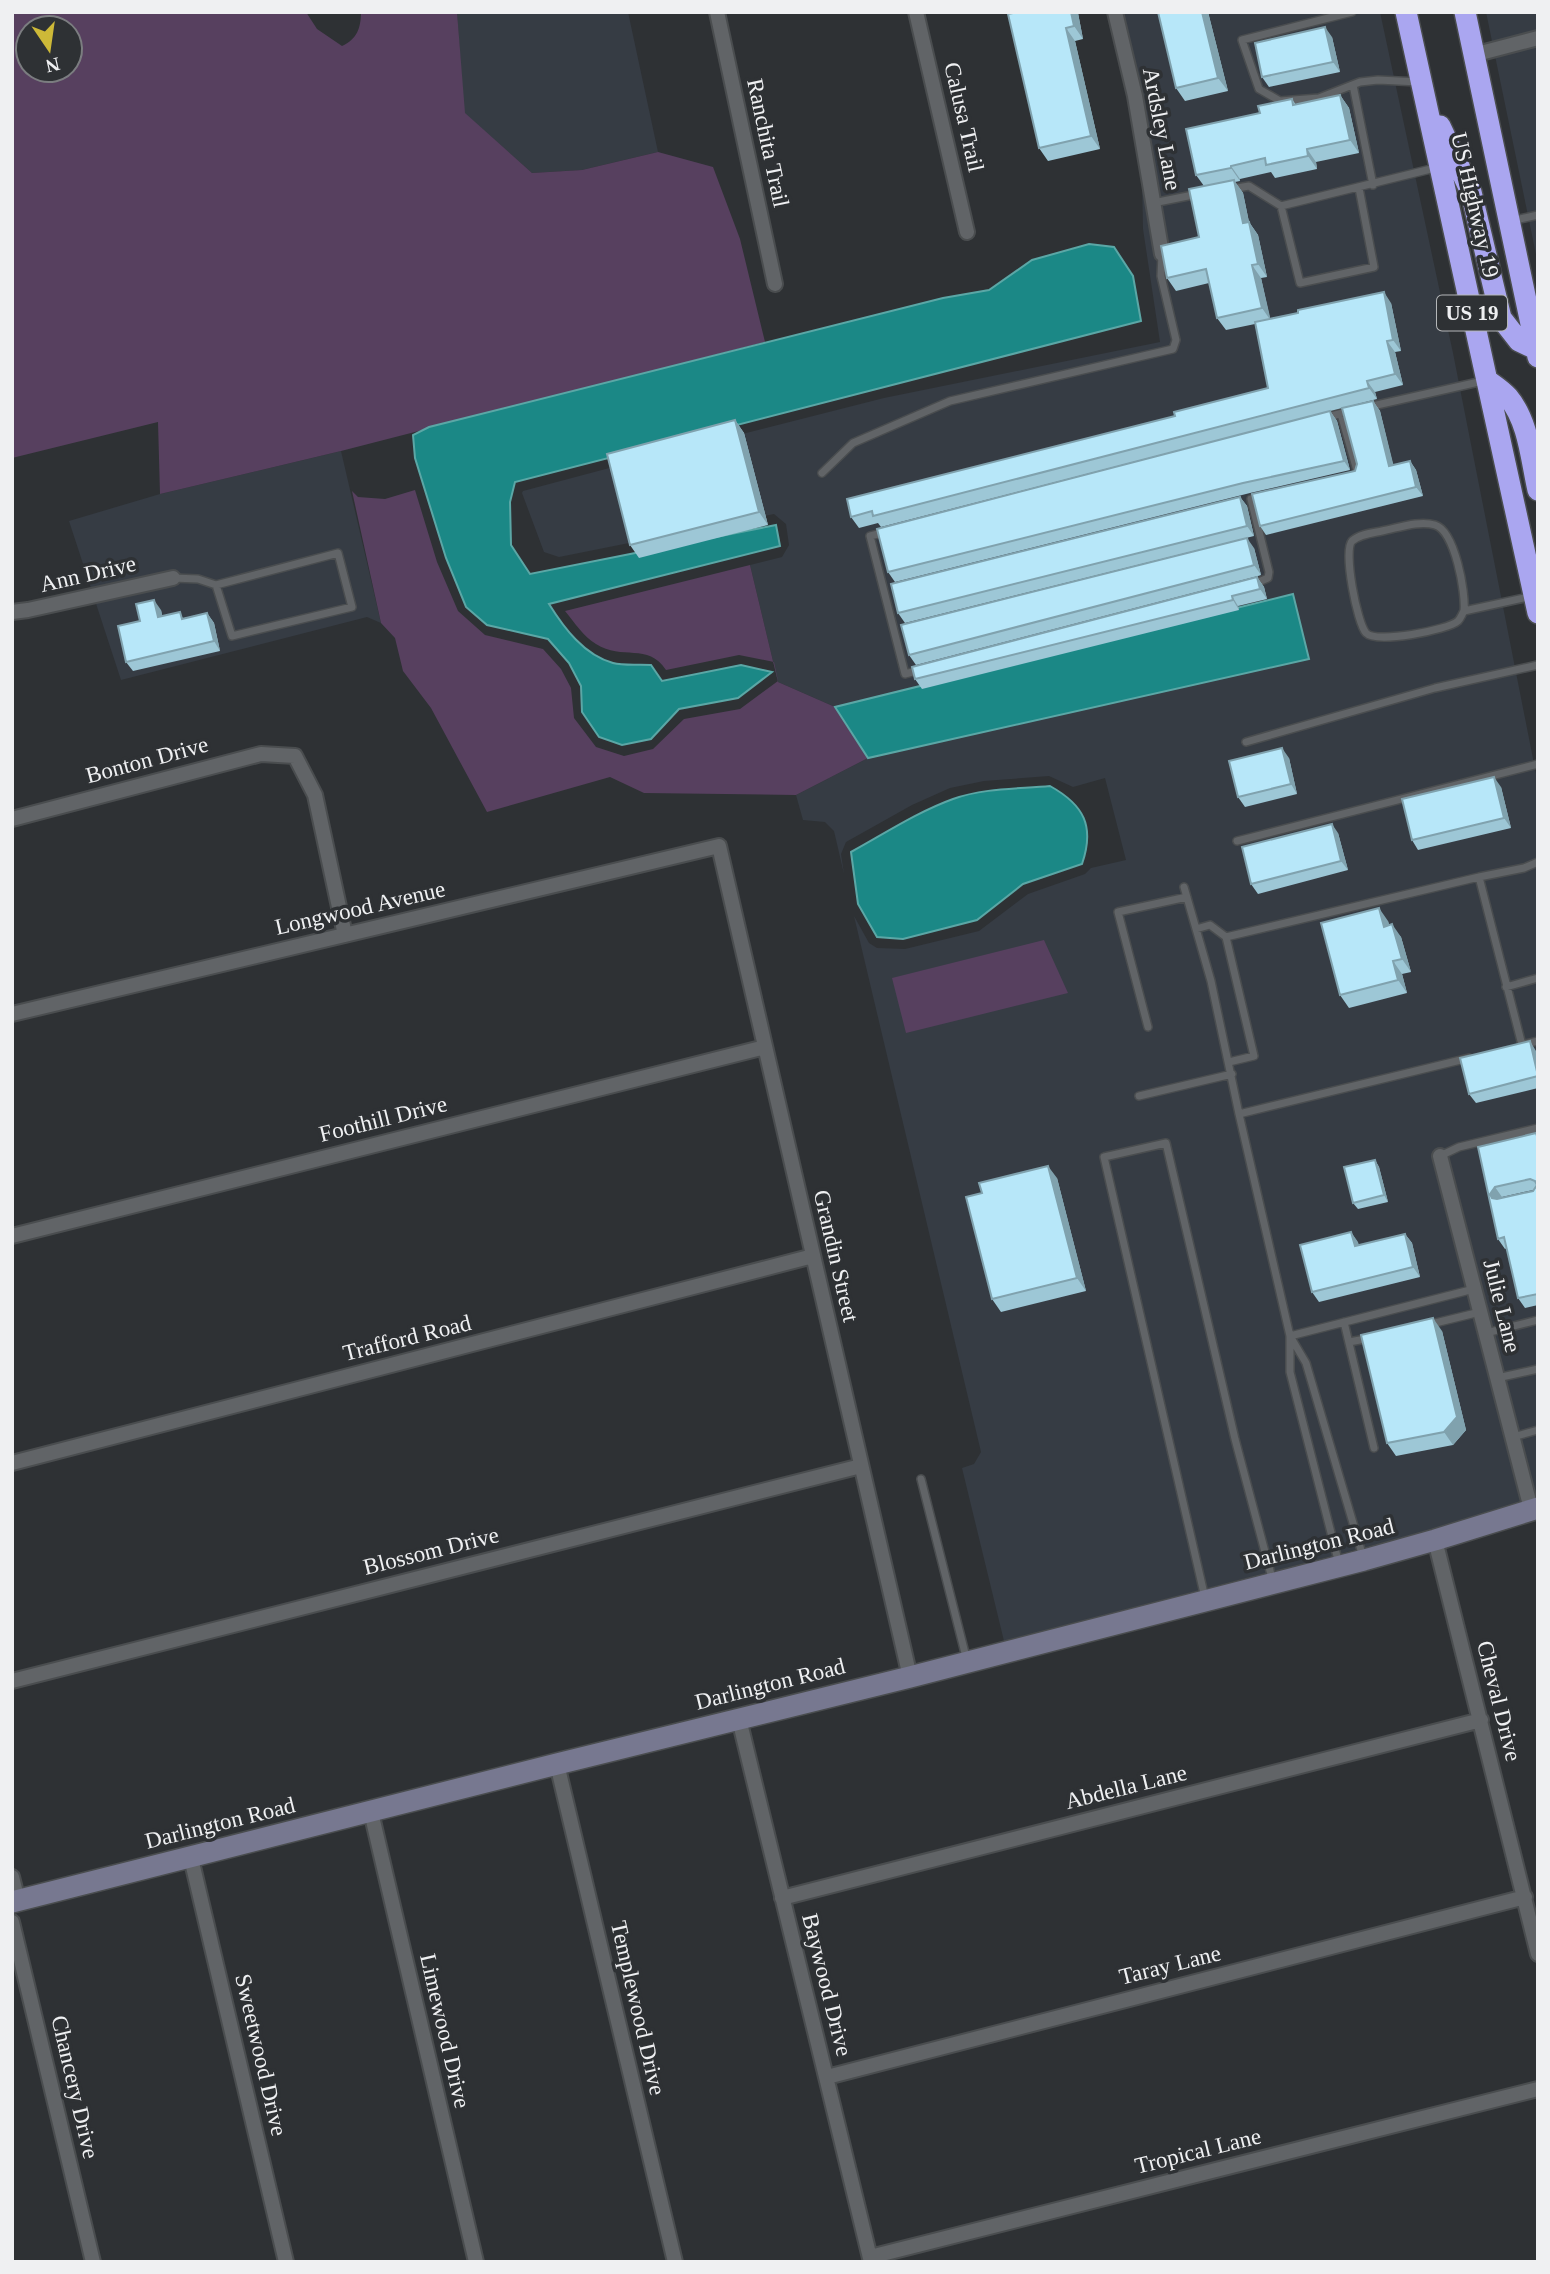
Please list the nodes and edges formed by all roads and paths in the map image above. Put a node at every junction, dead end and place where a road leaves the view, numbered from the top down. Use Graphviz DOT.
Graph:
graph roads {
  1 [pos="717,12"];
  2 [pos="916,12"];
  3 [pos="1115,12"];
  4 [pos="1352,12"];
  5 [pos="1406,12"];
  6 [pos="1465,12"];
  7 [pos="1538,38"];
  8 [pos="1474,55"];
  9 [pos="1353,85"];
  10 [pos="1422,86"];
  11 [pos="1440,167"];
  12 [pos="1373,185"];
  13 [pos="1359,188"];
  14 [pos="1225,190"];
  15 [pos="1213,191"];
  16 [pos="1153,203"];
  17 [pos="1281,206"];
  18 [pos="1538,215"];
  19 [pos="1509,221"];
  20 [pos="967,232"];
  21 [pos="1162,254"];
  22 [pos="775,284"];
  23 [pos="1537,351"];
  24 [pos="1487,380"];
  25 [pos="1341,414"];
  26 [pos="1314,421"];
  27 [pos="822,472"];
  28 [pos="1345,478"];
  29 [pos="1538,490"];
  30 [pos="1264,496"];
  31 [pos="1251,499"];
  32 [pos="1238,502"];
  33 [pos="897,529"];
  34 [pos="1261,540"];
  35 [pos="1247,544"];
  36 [pos="173,578"];
  37 [pos="216,585"];
  38 [pos="1247,585"];
  39 [pos="897,588"];
  40 [pos="884,591"];
  41 [pos="1536,605"];
  42 [pos="1464,611"];
  43 [pos="12,612"];
  44 [pos="908,628"];
  45 [pos="895,632"];
  46 [pos="1538,665"];
  47 [pos="931,667"];
  48 [pos="1246,742"];
  49 [pos="1538,764"];
  50 [pos="12,819"];
  51 [pos="1237,841"];
  52 [pos="719,846"];
  53 [pos="1538,862"];
  54 [pos="1479,877"];
  55 [pos="1184,887"];
  56 [pos="1187,897"];
  57 [pos="1196,929"];
  58 [pos="345,935"];
  59 [pos="1226,937"];
  60 [pos="1538,978"];
  61 [pos="1506,987"];
  62 [pos="12,1014"];
  63 [pos="1147,1027"];
  64 [pos="1538,1041"];
  65 [pos="1522,1045"];
  66 [pos="765,1047"];
  67 [pos="1509,1048"];
  68 [pos="1472,1058"];
  69 [pos="1229,1062"];
  70 [pos="1232,1074"];
  71 [pos="1139,1096"];
  72 [pos="1239,1114"];
  73 [pos="1538,1128"];
  74 [pos="1440,1156"];
  75 [pos="12,1236"];
  76 [pos="813,1256"];
  77 [pos="1474,1289"];
  78 [pos="1480,1312"];
  79 [pos="1538,1320"];
  80 [pos="1344,1322"];
  81 [pos="1415,1328"];
  82 [pos="1486,1333"];
  83 [pos="1290,1336"];
  84 [pos="1376,1337"];
  85 [pos="1349,1342"];
  86 [pos="1538,1369"];
  87 [pos="1497,1378"];
  88 [pos="1538,1430"];
  89 [pos="1513,1437"];
  90 [pos="1374,1448"];
  91 [pos="12,1463"];
  92 [pos="861,1465"];
  93 [pos="921,1479"];
  94 [pos="1534,1508"];
  95 [pos="1436,1541"];
  96 [pos="1364,1560"];
  97 [pos="1339,1566"];
  98 [pos="1273,1582"];
  99 [pos="1206,1600"];
  100 [pos="967,1662"];
  101 [pos="910,1677"];
  102 [pos="12,1681"];
  103 [pos="739,1719"];
  104 [pos="1480,1720"];
  105 [pos="556,1764"];
  106 [pos="371,1812"];
  107 [pos="191,1858"];
  108 [pos="12,1877"];
  109 [pos="1525,1897"];
  110 [pos="782,1898"];
  111 [pos="15,1902"];
  112 [pos="12,1922"];
  113 [pos="1538,1954"];
  114 [pos="827,2077"];
  115 [pos="1538,2089"];
  116 [pos="871,2259"];
  117 [pos="93,2262"];
  118 [pos="286,2262"];
  119 [pos="476,2262"];
  120 [pos="675,2262"];
  1 -- 22 [label="street, Ranchita Trail"];
  2 -- 20 [label="street, Calusa Trail"];
  3 -- 16 [label="street, Ardsley Lane"];
  4 -- 9 [label="lane"];
  5 -- 10 [label="highway, US Highway 19 / US 19"];
  6 -- 8 [label="highway, US Highway 19 / US 19"];
  7 -- 8 [label="street"];
  8 -- 19 [label="highway, US Highway 19 / US 19"];
  9 -- 10 [label="lane"];
  9 -- 12 [label="lane"];
  10 -- 11 [label="highway, US Highway 19 / US 19"];
  10 -- 23 [label="highway"];
  11 -- 12 [label="lane"];
  11 -- 24 [label="highway, US Highway 19 / US 19"];
  12 -- 13 [label="lane"];
  13 -- 17 [label="lane"];
  13 -- 17 [label="lane"];
  14 -- 17 [label="lane"];
  15 -- 16 [label="lane"];
  16 -- 21 [label="street, Ardsley Lane"];
  18 -- 19 [label="lane"];
  19 -- 23 [label="highway, US Highway 19 / US 19"];
  21 -- 27 [label="lane"];
  24 -- 25 [label="lane"];
  24 -- 29 [label="highway"];
  24 -- 41 [label="highway, US Highway 19 / US 19"];
  25 -- 26 [label="lane"];
  25 -- 28 [label="lane"];
  30 -- 31 [label="lane"];
  31 -- 32 [label="lane"];
  31 -- 34 [label="lane"];
  33 -- 40 [label="lane"];
  34 -- 35 [label="lane"];
  34 -- 38 [label="lane"];
  36 -- 37 [label="lane"];
  36 -- 43 [label="street, Ann Drive"];
  37 -- 37 [label="lane"];
  39 -- 40 [label="lane"];
  40 -- 45 [label="lane"];
  41 -- 42 [label="lane"];
  42 -- 42 [label="lane"];
  44 -- 45 [label="lane"];
  45 -- 47 [label="lane"];
  46 -- 48 [label="lane"];
  49 -- 51 [label="lane"];
  50 -- 58 [label="street, Bonton Drive"];
  52 -- 58 [label="street, Longwood Avenue"];
  52 -- 66 [label="street, Grandin Street"];
  53 -- 54 [label="lane"];
  54 -- 59 [label="lane"];
  54 -- 61 [label="lane"];
  55 -- 56 [label="lane"];
  56 -- 57 [label="lane"];
  56 -- 63 [label="lane"];
  57 -- 59 [label="lane"];
  57 -- 69 [label="lane"];
  58 -- 62 [label="street, Longwood Avenue"];
  59 -- 69 [label="lane"];
  60 -- 61 [label="lane"];
  61 -- 65 [label="lane"];
  64 -- 65 [label="lane"];
  65 -- 67 [label="lane"];
  66 -- 75 [label="street, Foothill Drive"];
  66 -- 76 [label="street, Grandin Street"];
  68 -- 72 [label="lane"];
  69 -- 70 [label="lane"];
  70 -- 71 [label="lane"];
  70 -- 72 [label="lane"];
  72 -- 83 [label="lane"];
  73 -- 74 [label="lane"];
  74 -- 77 [label="street, Julie Lane"];
  76 -- 91 [label="street, Trafford Road"];
  76 -- 92 [label="street, Grandin Street"];
  77 -- 78 [label="street, Julie Lane"];
  77 -- 80 [label="lane"];
  78 -- 81 [label="lane"];
  78 -- 82 [label="street, Julie Lane"];
  79 -- 82 [label="lane"];
  80 -- 83 [label="lane"];
  80 -- 85 [label="lane"];
  82 -- 87 [label="street, Julie Lane"];
  83 -- 96 [label="lane"];
  83 -- 97 [label="lane"];
  84 -- 85 [label="lane"];
  85 -- 90 [label="lane"];
  86 -- 87 [label="lane"];
  87 -- 89 [label="street, Julie Lane"];
  88 -- 89 [label="lane"];
  89 -- 94 [label="street, Julie Lane"];
  92 -- 101 [label="street, Grandin Street"];
  92 -- 102 [label="street, Blossom Drive"];
  93 -- 100 [label="lane"];
  94 -- 95 [label="street, Darlington Road"];
  95 -- 96 [label="street, Darlington Road"];
  95 -- 104 [label="street, Cheval Drive"];
  96 -- 97 [label="street, Darlington Road"];
  97 -- 98 [label="street, Darlington Road"];
  98 -- 99 [label="street, Darlington Road"];
  98 -- 99 [label="lane"];
  99 -- 100 [label="street, Darlington Road"];
  100 -- 101 [label="street, Darlington Road"];
  101 -- 103 [label="street, Darlington Road"];
  103 -- 105 [label="street, Darlington Road"];
  103 -- 110 [label="street, Baywood Drive"];
  104 -- 109 [label="street, Cheval Drive"];
  104 -- 110 [label="street, Abdella Lane"];
  105 -- 106 [label="street, Darlington Road"];
  105 -- 120 [label="street, Templewood Drive"];
  106 -- 107 [label="street, Darlington Road"];
  106 -- 119 [label="street, Limewood Drive"];
  107 -- 111 [label="street, Darlington Road"];
  107 -- 118 [label="street, Sweetwood Drive"];
  108 -- 111 [label="street"];
  109 -- 113 [label="street, Cheval Drive"];
  109 -- 114 [label="street, Taray Lane"];
  110 -- 114 [label="street, Baywood Drive"];
  112 -- 117 [label="street, Chancery Drive"];
  114 -- 116 [label="street, Baywood Drive"];
  115 -- 116 [label="street, Tropical Lane"];
}
